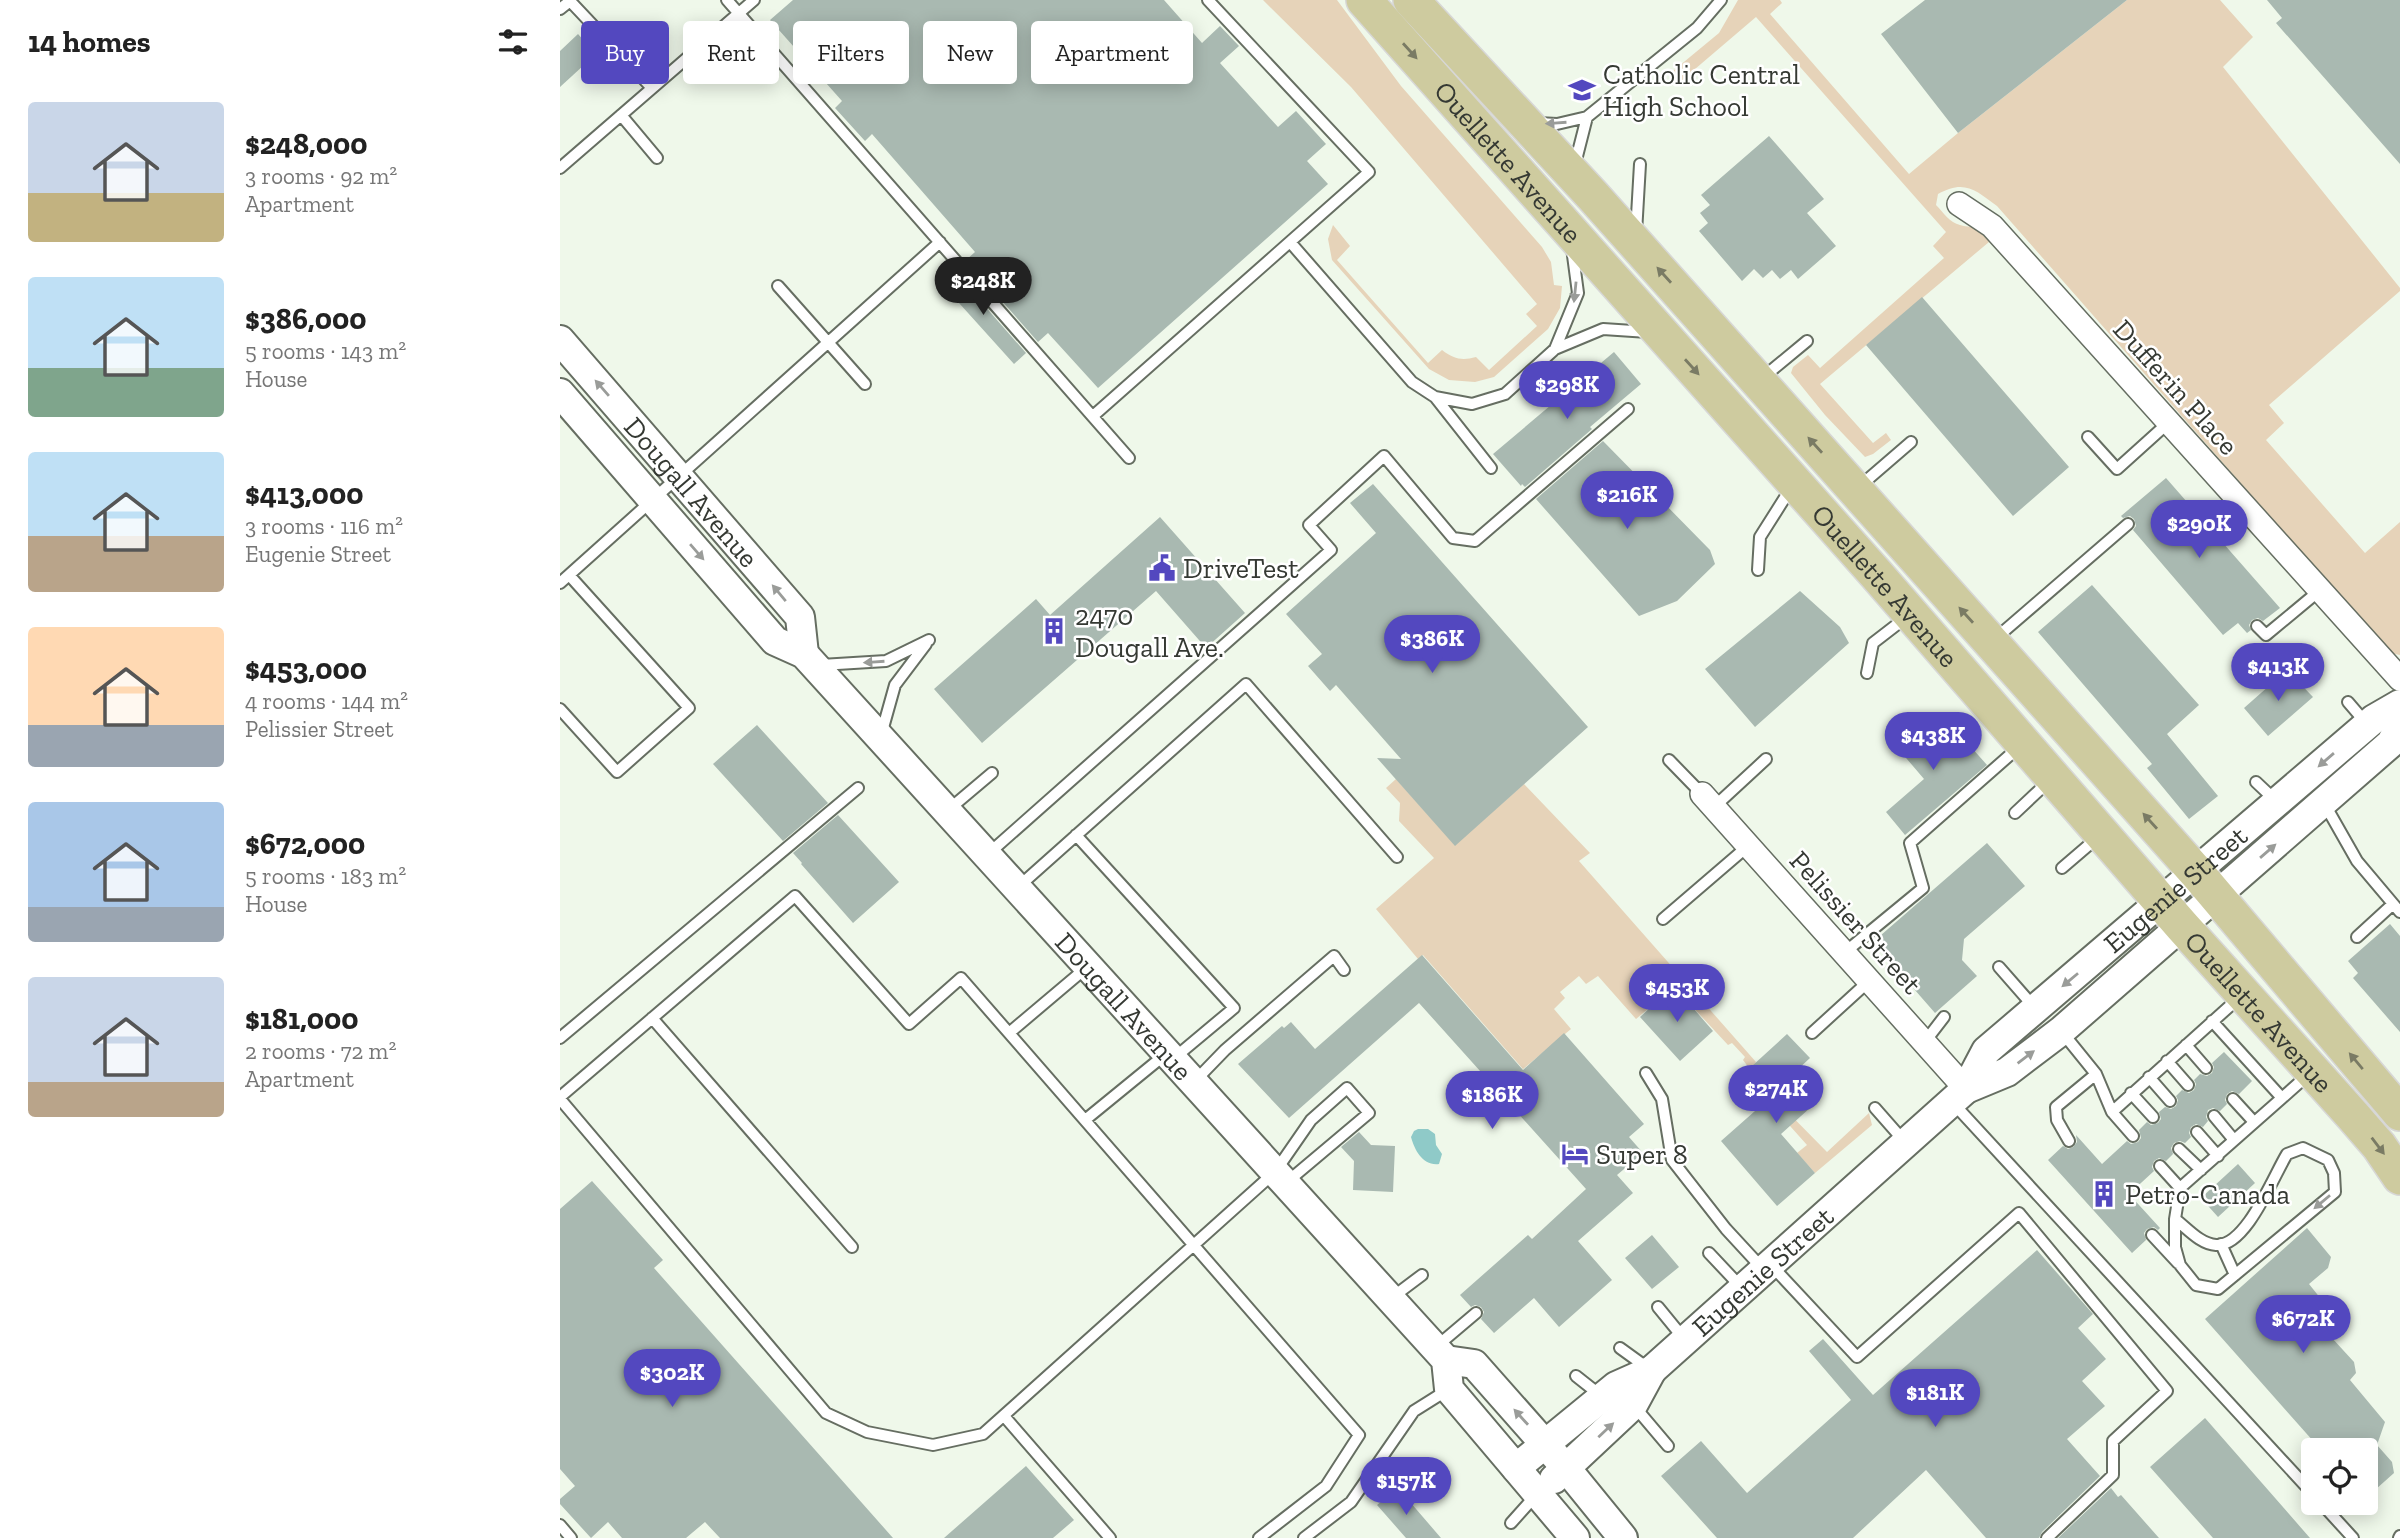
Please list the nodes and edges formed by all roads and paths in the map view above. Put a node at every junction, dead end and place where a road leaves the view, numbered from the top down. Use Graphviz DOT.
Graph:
graph roads {
  1 [pos="727,0"];
  2 [pos="754,0"];
  3 [pos="1208,0"];
  4 [pos="1364,0"];
  5 [pos="1412,0"];
  6 [pos="1721,0"];
  7 [pos="560,9"];
  8 [pos="739,13"];
  9 [pos="652,88"];
  10 [pos="621,115"];
  11 [pos="1587,117"];
  12 [pos="1525,122"];
  13 [pos="657,158"];
  14 [pos="1640,164"];
  15 [pos="560,168"];
  16 [pos="1573,174"];
  17 [pos="1959,204"];
  18 [pos="1570,231"];
  19 [pos="940,242"];
  20 [pos="1290,242"];
  21 [pos="1635,243"];
  22 [pos="778,286"];
  23 [pos="1661,332"];
  24 [pos="560,340"];
  25 [pos="1807,341"];
  26 [pos="828,342"];
  27 [pos="1555,349"];
  28 [pos="1758,381"];
  29 [pos="865,384"];
  30 [pos="560,393"];
  31 [pos="1436,397"];
  32 [pos="1628,409"];
  33 [pos="1093,416"];
  34 [pos="2168,423"];
  35 [pos="2088,437"];
  36 [pos="1911,442"];
  37 [pos="1129,458"];
  38 [pos="1492,468"];
  39 [pos="679,476"];
  40 [pos="1795,483"];
  41 [pos="1855,490"];
  42 [pos="652,500"];
  43 [pos="2128,524"];
  44 [pos="1758,570"];
  45 [pos="564,579"];
  46 [pos="2319,591"];
  47 [pos="1911,614"];
  48 [pos="2257,626"];
  49 [pos="1991,642"];
  50 [pos="810,660"];
  51 [pos="1867,673"];
  52 [pos="2400,679"];
  53 [pos="2348,702"];
  54 [pos="2400,705"];
  55 [pos="560,709"];
  56 [pos="2368,725"];
  57 [pos="880,738"];
  58 [pos="2392,742"];
  59 [pos="2024,743"];
  60 [pos="1766,759"];
  61 [pos="1669,760"];
  62 [pos="992,773"];
  63 [pos="2053,777"];
  64 [pos="2256,782"];
  65 [pos="858,788"];
  66 [pos="1708,800"];
  67 [pos="2277,802"];
  68 [pos="2323,803"];
  69 [pos="947,811"];
  70 [pos="2015,813"];
  71 [pos="2102,834"];
  72 [pos="1076,835"];
  73 [pos="1748,846"];
  74 [pos="988,855"];
  75 [pos="1397,857"];
  76 [pos="2062,868"];
  77 [pos="2206,884"];
  78 [pos="1017,888"];
  79 [pos="2396,908"];
  80 [pos="2172,914"];
  81 [pos="1663,919"];
  82 [pos="2357,937"];
  83 [pos="1844,953"];
  84 [pos="1088,966"];
  85 [pos="1999,967"];
  86 [pos="1344,970"];
  87 [pos="1869,981"];
  88 [pos="2243,994"];
  89 [pos="2035,1009"];
  90 [pos="1944,1017"];
  91 [pos="652,1018"];
  92 [pos="2212,1021"];
  93 [pos="2061,1031"];
  94 [pos="1009,1033"];
  95 [pos="1812,1033"];
  96 [pos="560,1038"];
  97 [pos="1924,1043"];
  98 [pos="2186,1045"];
  99 [pos="1170,1056"];
  100 [pos="2167,1061"];
  101 [pos="2206,1068"];
  102 [pos="2313,1071"];
  103 [pos="1646,1073"];
  104 [pos="2096,1074"];
  105 [pos="2149,1077"];
  106 [pos="1194,1082"];
  107 [pos="2188,1085"];
  108 [pos="2131,1093"];
  109 [pos="1959,1096"];
  110 [pos="560,1098"];
  111 [pos="2283,1098"];
  112 [pos="2233,1099"];
  113 [pos="2170,1101"];
  114 [pos="1875,1108"];
  115 [pos="2112,1112"];
  116 [pos="2400,1113"];
  117 [pos="2214,1116"];
  118 [pos="2153,1117"];
  119 [pos="1085,1120"];
  120 [pos="2254,1122"];
  121 [pos="2197,1132"];
  122 [pos="2133,1136"];
  123 [pos="2234,1140"];
  124 [pos="2069,1141"];
  125 [pos="1906,1143"];
  126 [pos="2179,1149"];
  127 [pos="2218,1156"];
  128 [pos="2160,1166"];
  129 [pos="2201,1170"];
  130 [pos="2400,1177"];
  131 [pos="1280,1178"];
  132 [pos="2180,1188"];
  133 [pos="2175,1219"];
  134 [pos="2152,1235"];
  135 [pos="2221,1244"];
  136 [pos="1194,1245"];
  137 [pos="852,1247"];
  138 [pos="1709,1253"];
  139 [pos="2180,1265"];
  140 [pos="1759,1274"];
  141 [pos="1422,1275"];
  142 [pos="2235,1275"];
  143 [pos="1390,1298"];
  144 [pos="1658,1307"];
  145 [pos="1476,1313"];
  146 [pos="1686,1340"];
  147 [pos="1620,1348"];
  148 [pos="1440,1354"];
  149 [pos="1652,1370"];
  150 [pos="1576,1376"];
  151 [pos="1449,1389"];
  152 [pos="1602,1397"];
  153 [pos="1633,1405"];
  154 [pos="1004,1416"];
  155 [pos="1545,1444"];
  156 [pos="1668,1446"];
  157 [pos="1516,1468"];
  158 [pos="1566,1468"];
  159 [pos="2301,1480"];
  160 [pos="1538,1493"];
  161 [pos="2332,1515"];
  162 [pos="1511,1524"];
  163 [pos="560,1525"];
  164 [pos="571,1538"];
  165 [pos="1110,1538"];
  166 [pos="1259,1538"];
  167 [pos="1304,1538"];
  168 [pos="1575,1538"];
  169 [pos="1623,1538"];
  170 [pos="2047,1538"];
  171 [pos="2353,1538"];
  1 -- 8 [label="lane"];
  2 -- 8 [label="lane"];
  3 -- 20 [label="lane"];
  4 -- 18 [label="main road, Ouellette Avenue, one-way"];
  5 -- 12 [label="main road, Ouellette Avenue"];
  6 -- 11 [label="lane"];
  7 -- 9 [label="lane"];
  8 -- 9 [label="lane"];
  8 -- 19 [label="lane"];
  9 -- 10 [label="lane"];
  10 -- 13 [label="lane"];
  10 -- 15 [label="lane"];
  11 -- 12 [label="lane, one-way"];
  11 -- 16 [label="lane"];
  12 -- 16 [label="main road, Ouellette Avenue"];
  14 -- 21 [label="lane"];
  16 -- 21 [label="main road, Ouellette Avenue"];
  17 -- 34 [label="street, Dufferin Place"];
  18 -- 23 [label="main road, Ouellette Avenue"];
  18 -- 27 [label="lane, one-way"];
  19 -- 26 [label="lane"];
  19 -- 33 [label="lane"];
  20 -- 31 [label="lane"];
  20 -- 33 [label="lane"];
  28 -- 21 [label="main road, Ouellette Avenue, one-way"];
  22 -- 26 [label="lane"];
  23 -- 27 [label="lane"];
  23 -- 40 [label="main road, Ouellette Avenue, one-way"];
  39 -- 24 [label="street, Dougall Avenue, one-way"];
  25 -- 28 [label="lane"];
  26 -- 29 [label="lane"];
  26 -- 39 [label="lane"];
  27 -- 31 [label="lane"];
  41 -- 28 [label="main road, Ouellette Avenue, one-way"];
  30 -- 42 [label="street, Dougall Avenue"];
  31 -- 38 [label="lane"];
  32 -- 74 [label="lane"];
  33 -- 37 [label="lane"];
  34 -- 35 [label="lane"];
  34 -- 46 [label="street, Dufferin Place"];
  36 -- 41 [label="lane"];
  39 -- 42 [label="lane"];
  50 -- 39 [label="street, Dougall Avenue, one-way"];
  40 -- 44 [label="lane"];
  40 -- 47 [label="main road, Ouellette Avenue"];
  49 -- 41 [label="main road, Ouellette Avenue, one-way"];
  42 -- 45 [label="lane"];
  42 -- 50 [label="street, Dougall Avenue, one-way"];
  43 -- 49 [label="lane"];
  45 -- 55 [label="lane"];
  46 -- 48 [label="lane"];
  46 -- 52 [label="street, Dufferin Place"];
  47 -- 51 [label="lane"];
  47 -- 59 [label="main road, Ouellette Avenue"];
  77 -- 49 [label="main road, Ouellette Avenue, one-way"];
  50 -- 57 [label="street, Dougall Avenue"];
  57 -- 50 [label="lane, one-way"];
  53 -- 56 [label="lane"];
  54 -- 56 [label="street, Eugenie Street"];
  56 -- 67 [label="street, Eugenie Street, one-way"];
  57 -- 69 [label="street, Dougall Avenue"];
  58 -- 68 [label="street, Eugenie Street"];
  59 -- 63 [label="main road, Ouellette Avenue"];
  59 -- 83 [label="lane"];
  60 -- 66 [label="lane"];
  61 -- 66 [label="lane"];
  62 -- 69 [label="lane"];
  63 -- 70 [label="lane"];
  63 -- 71 [label="main road, Ouellette Avenue"];
  64 -- 67 [label="lane"];
  65 -- 96 [label="lane"];
  66 -- 73 [label="street, Pelissier Street"];
  67 -- 77 [label="street, Eugenie Street"];
  77 -- 68 [label="street, Eugenie Street, one-way"];
  68 -- 79 [label="lane"];
  69 -- 74 [label="street, Dougall Avenue"];
  71 -- 76 [label="lane"];
  71 -- 80 [label="main road, Ouellette Avenue"];
  72 -- 75 [label="lane"];
  72 -- 78 [label="lane"];
  72 -- 99 [label="lane"];
  73 -- 81 [label="lane"];
  73 -- 83 [label="street, Pelissier Street"];
  74 -- 78 [label="street, Dougall Avenue"];
  77 -- 80 [label="street, Eugenie Street"];
  116 -- 77 [label="main road, Ouellette Avenue, one-way"];
  78 -- 84 [label="street, Dougall Avenue"];
  79 -- 82 [label="lane"];
  80 -- 88 [label="main road, Ouellette Avenue"];
  80 -- 89 [label="street, Eugenie Street, one-way"];
  80 -- 93 [label="street, Eugenie Street"];
  83 -- 87 [label="street, Pelissier Street"];
  84 -- 94 [label="lane"];
  84 -- 99 [label="street, Dougall Avenue"];
  85 -- 89 [label="lane"];
  86 -- 106 [label="lane"];
  87 -- 95 [label="lane"];
  87 -- 97 [label="street, Pelissier Street"];
  88 -- 92 [label="lane"];
  88 -- 102 [label="main road, Ouellette Avenue"];
  89 -- 109 [label="street, Eugenie Street"];
  90 -- 97 [label="lane"];
  91 -- 94 [label="lane"];
  91 -- 110 [label="lane"];
  91 -- 137 [label="lane"];
  92 -- 98 [label="lane"];
  92 -- 111 [label="lane"];
  93 -- 104 [label="lane"];
  109 -- 93 [label="street, Eugenie Street, one-way"];
  94 -- 119 [label="lane"];
  97 -- 109 [label="street, Pelissier Street"];
  98 -- 100 [label="lane"];
  98 -- 101 [label="lane"];
  99 -- 106 [label="street, Dougall Avenue"];
  99 -- 119 [label="lane"];
  100 -- 105 [label="lane"];
  100 -- 107 [label="lane"];
  102 -- 111 [label="lane"];
  102 -- 130 [label="main road, Ouellette Avenue, one-way"];
  103 -- 140 [label="lane"];
  104 -- 115 [label="lane"];
  104 -- 124 [label="lane"];
  105 -- 108 [label="lane"];
  105 -- 113 [label="lane"];
  106 -- 131 [label="street, Dougall Avenue"];
  108 -- 115 [label="lane"];
  108 -- 118 [label="lane"];
  109 -- 125 [label="street, Eugenie Street"];
  109 -- 159 [label="lane"];
  110 -- 154 [label="lane"];
  111 -- 120 [label="lane"];
  112 -- 120 [label="lane"];
  114 -- 125 [label="lane"];
  115 -- 122 [label="lane"];
  117 -- 123 [label="lane"];
  119 -- 136 [label="lane"];
  120 -- 123 [label="lane"];
  121 -- 127 [label="lane"];
  123 -- 127 [label="lane"];
  125 -- 140 [label="street, Eugenie Street"];
  126 -- 129 [label="lane"];
  127 -- 129 [label="lane"];
  128 -- 132 [label="lane"];
  129 -- 132 [label="lane"];
  131 -- 131 [label="lane"];
  131 -- 136 [label="lane"];
  131 -- 143 [label="street, Dougall Avenue"];
  132 -- 133 [label="lane"];
  133 -- 135 [label="lane"];
  133 -- 139 [label="lane"];
  134 -- 139 [label="lane"];
  135 -- 142 [label="lane"];
  135 -- 142 [label="lane, one-way"];
  136 -- 154 [label="lane"];
  136 -- 166 [label="lane"];
  138 -- 140 [label="lane"];
  139 -- 142 [label="lane"];
  140 -- 146 [label="street, Eugenie Street"];
  140 -- 170 [label="lane"];
  141 -- 143 [label="lane"];
  143 -- 148 [label="street, Dougall Avenue"];
  144 -- 146 [label="lane"];
  145 -- 148 [label="lane"];
  146 -- 149 [label="street, Eugenie Street"];
  147 -- 149 [label="lane"];
  148 -- 151 [label="street"];
  155 -- 148 [label="street, one-way"];
  149 -- 152 [label="street, Eugenie Street"];
  149 -- 153 [label="street, Eugenie Street"];
  150 -- 152 [label="lane"];
  151 -- 157 [label="street"];
  151 -- 167 [label="lane"];
  152 -- 155 [label="street, Eugenie Street"];
  153 -- 156 [label="lane"];
  158 -- 153 [label="street, Eugenie Street, one-way"];
  154 -- 165 [label="lane"];
  155 -- 157 [label="street, Eugenie Street"];
  155 -- 158 [label="street"];
  157 -- 160 [label="street"];
  158 -- 160 [label="street, Eugenie Street"];
  158 -- 169 [label="street"];
  160 -- 162 [label="lane"];
  160 -- 168 [label="street"];
  161 -- 171 [label="lane"];
  163 -- 164 [label="lane"];
}
